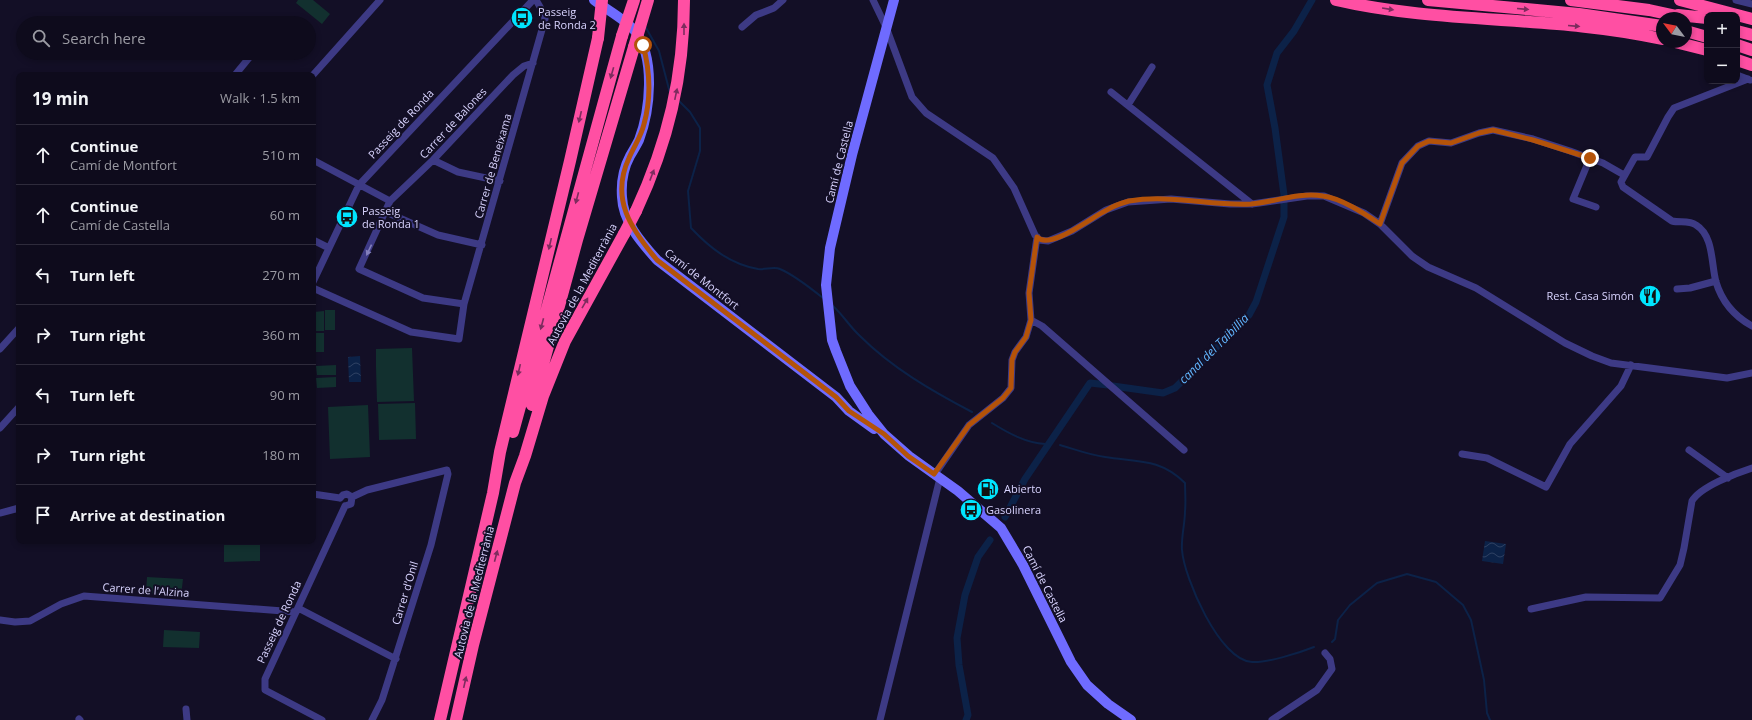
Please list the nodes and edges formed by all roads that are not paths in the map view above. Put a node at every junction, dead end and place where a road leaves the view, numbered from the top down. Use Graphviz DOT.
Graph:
graph roads {
  1 [pos="380,0"];
  2 [pos="533,0"];
  3 [pos="536,0"];
  4 [pos="594,0"];
  5 [pos="602,0"];
  6 [pos="634,0"];
  7 [pos="648,0"];
  8 [pos="684,0"];
  9 [pos="783,0"];
  10 [pos="873,0"];
  11 [pos="894,0"];
  12 [pos="1336,0"];
  13 [pos="1428,0"];
  14 [pos="1571,0"];
  15 [pos="1680,0"];
  16 [pos="1736,0"];
  17 [pos="1752,4"];
  18 [pos="1658,12"];
  19 [pos="1692,16"];
  20 [pos="1704,18"];
  21 [pos="1692,19"];
  22 [pos="1752,19"];
  23 [pos="1704,22"];
  24 [pos="1656,25"];
  25 [pos="1740,26"];
  26 [pos="742,27"];
  27 [pos="886,27"];
  28 [pos="1752,29"];
  29 [pos="1740,32"];
  30 [pos="1692,33"];
  31 [pos="1752,35"];
  32 [pos="1704,36"];
  33 [pos="1656,38"];
  34 [pos="1692,46"];
  35 [pos="1740,46"];
  36 [pos="1704,49"];
  37 [pos="1752,50"];
  38 [pos="247,60"];
  39 [pos="1740,61"];
  40 [pos="533,63"];
  41 [pos="1752,65"];
  42 [pos="1152,67"];
  43 [pos="237,72"];
  44 [pos="316,72"];
  45 [pos="1740,76"];
  46 [pos="1750,80"];
  47 [pos="1111,92"];
  48 [pos="1128,105"];
  49 [pos="1590,158"];
  50 [pos="433,160"];
  51 [pos="316,162"];
  52 [pos="1624,175"];
  53 [pos="500,181"];
  54 [pos="359,185"];
  55 [pos="390,201"];
  56 [pos="1252,204"];
  57 [pos="1596,207"];
  58 [pos="386,212"];
  59 [pos="1380,224"];
  60 [pos="1037,237"];
  61 [pos="316,241"];
  62 [pos="482,245"];
  63 [pos="330,248"];
  64 [pos="316,276"];
  65 [pos="1716,281"];
  66 [pos="316,289"];
  67 [pos="1677,289"];
  68 [pos="464,304"];
  69 [pos="1031,320"];
  70 [pos="1752,326"];
  71 [pos="16,331"];
  72 [pos="832,332"];
  73 [pos="0,349"];
  74 [pos="1630,365"];
  75 [pos="847,366"];
  76 [pos="1752,373"];
  77 [pos="850,386"];
  78 [pos="836,397"];
  79 [pos="860,402"];
  80 [pos="16,410"];
  81 [pos="849,411"];
  82 [pos="0,428"];
  83 [pos="888,434"];
  84 [pos="1184,450"];
  85 [pos="1689,450"];
  86 [pos="1462,454"];
  87 [pos="1752,468"];
  88 [pos="937,476"];
  89 [pos="1728,478"];
  90 [pos="515,483"];
  91 [pos="316,494"];
  92 [pos="493,494"];
  93 [pos="340,498"];
  94 [pos="352,498"];
  95 [pos="345,506"];
  96 [pos="16,509"];
  97 [pos="0,513"];
  98 [pos="1531,609"];
  99 [pos="297,610"];
  100 [pos="0,620"];
  101 [pos="1325,652"];
  102 [pos="396,659"];
  103 [pos="186,709"];
  104 [pos="187,720"];
  105 [pos="322,720"];
  106 [pos="372,720"];
  107 [pos="440,720"];
  108 [pos="456,720"];
  109 [pos="880,720"];
  110 [pos="1131,720"];
  111 [pos="1272,720"];
  1 -- 44 [label="street"];
  2 -- 54 [label="street, Passeig de Ronda"];
  3 -- 40 [label="street, Carrer de Beneixama"];
  4 -- 78 [label="main road, Camí de Montfort"];
  5 -- 92 [label="highway, Autovia de la Mediterrània, one-way, bridge"];
  6 -- 92 [label="highway, one-way, bridge"];
  7 -- 90 [label="highway, bridge"];
  90 -- 8 [label="highway, Autovia de la Mediterrània, one-way, bridge"];
  9 -- 26 [label="street"];
  10 -- 27 [label="street"];
  11 -- 27 [label="main road, Camí de Castella"];
  12 -- 33 [label="highway, one-way"];
  13 -- 24 [label="highway, one-way"];
  14 -- 18 [label="highway"];
  15 -- 22 [label="highway"];
  16 -- 17 [label="street"];
  19 -- 20 [label="highway"];
  21 -- 23 [label="highway"];
  25 -- 28 [label="highway"];
  27 -- 60 [label="street"];
  27 -- 72 [label="main road, Camí de Castella"];
  29 -- 31 [label="highway"];
  30 -- 32 [label="highway"];
  34 -- 36 [label="highway"];
  35 -- 37 [label="highway"];
  38 -- 43 [label="street"];
  39 -- 41 [label="highway"];
  40 -- 50 [label="street, Carrer de Balones"];
  40 -- 53 [label="street, Carrer de Beneixama"];
  42 -- 48 [label="street"];
  45 -- 46 [label="street"];
  46 -- 52 [label="street"];
  47 -- 48 [label="street"];
  48 -- 56 [label="street"];
  49 -- 52 [label="street"];
  49 -- 57 [label="street"];
  49 -- 59 [label="street"];
  50 -- 53 [label="street"];
  50 -- 55 [label="street, Carrer de Balones"];
  51 -- 54 [label="street"];
  52 -- 65 [label="street"];
  53 -- 62 [label="street, Carrer de Beneixama"];
  54 -- 55 [label="street"];
  54 -- 63 [label="street, Passeig de Ronda"];
  55 -- 58 [label="street, Carrer de Balones"];
  56 -- 59 [label="street"];
  56 -- 60 [label="street"];
  58 -- 62 [label="street"];
  58 -- 68 [label="street, Carrer de Balones, one-way"];
  59 -- 74 [label="street"];
  60 -- 69 [label="street"];
  61 -- 63 [label="street"];
  62 -- 68 [label="street, Carrer de Beneixama"];
  63 -- 64 [label="street, Passeig de Ronda"];
  65 -- 67 [label="street"];
  65 -- 70 [label="street"];
  66 -- 68 [label="street, Carrer de Beneixama"];
  69 -- 84 [label="street"];
  69 -- 88 [label="street"];
  71 -- 73 [label="street"];
  72 -- 75 [label="main road, Camí de Castella"];
  72 -- 77 [label="main road, Camí de Castella"];
  74 -- 76 [label="street"];
  74 -- 86 [label="street"];
  75 -- 79 [label="main road"];
  75 -- 83 [label="main road, Camí de Castella"];
  77 -- 78 [label="main road"];
  77 -- 79 [label="main road, Camí de Castella"];
  78 -- 79 [label="main road"];
  78 -- 81 [label="main road, Camí de Montfort"];
  79 -- 81 [label="main road"];
  79 -- 83 [label="main road, Camí de Castella"];
  80 -- 82 [label="street"];
  81 -- 83 [label="main road, Camí de Montfort"];
  83 -- 88 [label="main road, Camí de Castella"];
  85 -- 89 [label="street"];
  87 -- 89 [label="street"];
  88 -- 109 [label="street"];
  88 -- 110 [label="main road, Camí de Castella"];
  89 -- 98 [label="street"];
  108 -- 90 [label="highway, Autovia de la Mediterrània, one-way"];
  91 -- 93 [label="street"];
  92 -- 107 [label="highway, Autovia de la Mediterrània"];
  93 -- 94 [label="street"];
  93 -- 95 [label="street"];
  94 -- 95 [label="street"];
  94 -- 102 [label="street, Carrer d'Onil"];
  95 -- 99 [label="street, Passeig de Ronda"];
  96 -- 97 [label="street"];
  99 -- 100 [label="street, Carrer de l'Alzina"];
  99 -- 102 [label="street, Carrer de l'Alzina"];
  99 -- 105 [label="street, Passeig de Ronda"];
  101 -- 111 [label="street"];
  102 -- 106 [label="street, Carrer d'Onil"];
  103 -- 104 [label="street"];
}
